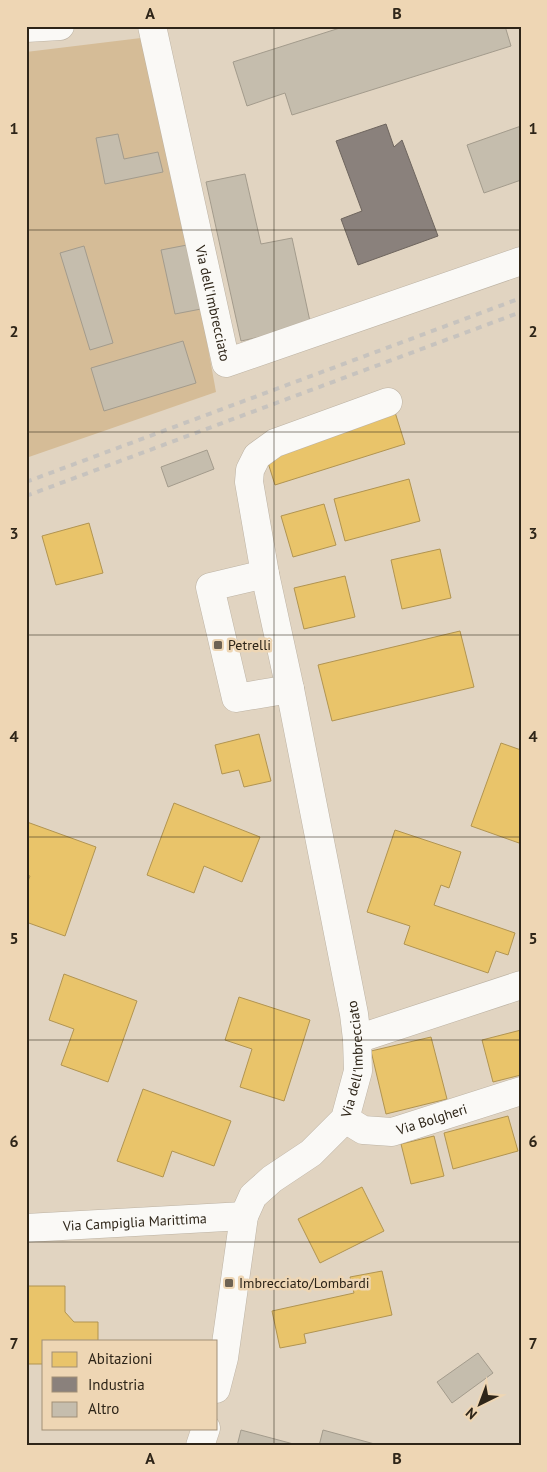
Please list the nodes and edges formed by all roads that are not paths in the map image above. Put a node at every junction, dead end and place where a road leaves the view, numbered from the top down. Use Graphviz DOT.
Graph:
graph roads {
  1 [pos="60,26"];
  2 [pos="152,26"];
  3 [pos="26,28"];
  4 [pos="521,261"];
  5 [pos="388,402"];
  6 [pos="265,574"];
  7 [pos="290,689"];
  8 [pos="521,986"];
  9 [pos="357,1039"];
  10 [pos="521,1091"];
  11 [pos="345,1119"];
  12 [pos="244,1216"];
  13 [pos="26,1228"];
  14 [pos="218,1381"];
  15 [pos="205,1430"];
  16 [pos="200,1446"];
  1 -- 3 [label="main road"];
  2 -- 4 [label="main road, Via dell'Imbrecciato"];
  5 -- 6 [label="main road, Via dell'Imbrecciato"];
  6 -- 7 [label="main road, Via dell'Imbrecciato"];
  6 -- 7 [label="main road"];
  7 -- 9 [label="main road, Via dell'Imbrecciato"];
  8 -- 9 [label="main road"];
  9 -- 11 [label="main road, Via dell'Imbrecciato"];
  10 -- 11 [label="main road, Via Bolgheri"];
  11 -- 12 [label="main road, Via dell'Imbrecciato"];
  12 -- 13 [label="main road, Via Campiglia Marittima"];
  12 -- 14 [label="main road, Via dell'Imbrecciato"];
  15 -- 16 [label="main road"];
}
